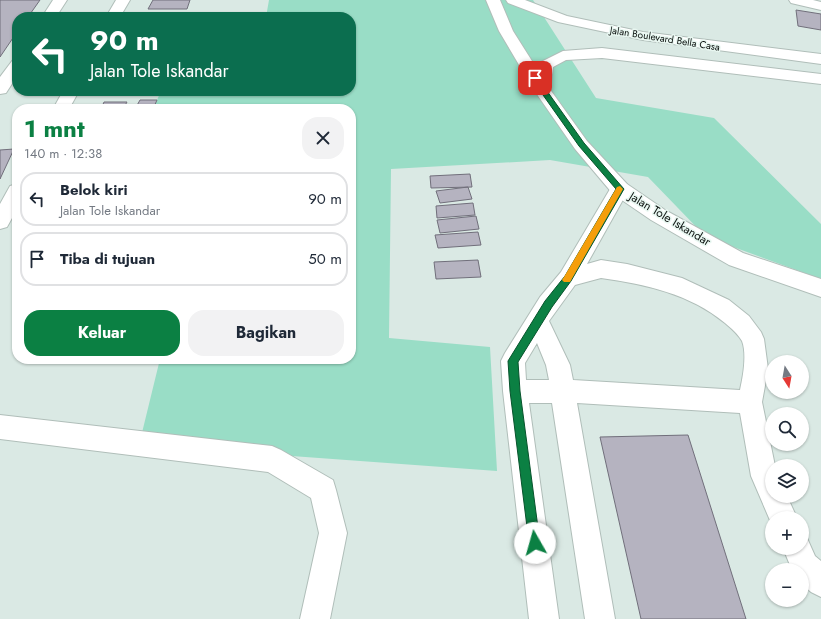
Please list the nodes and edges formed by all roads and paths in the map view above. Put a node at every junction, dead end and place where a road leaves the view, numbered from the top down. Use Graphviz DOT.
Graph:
graph roads {
  1 [pos="60,0"];
  2 [pos="122,0"];
  3 [pos="493,0"];
  4 [pos="513,0"];
  5 [pos="796,0"];
  6 [pos="821,6"];
  7 [pos="52,12"];
  8 [pos="116,12"];
  9 [pos="643,36"];
  10 [pos="790,55"];
  11 [pos="645,58"];
  12 [pos="821,59"];
  13 [pos="12,71"];
  14 [pos="796,76"];
  15 [pos="821,79"];
  16 [pos="0,89"];
  17 [pos="542,90"];
  18 [pos="620,189"];
  19 [pos="12,200"];
  20 [pos="0,222"];
  21 [pos="568,278"];
  22 [pos="821,288"];
  23 [pos="538,321"];
  24 [pos="515,391"];
  25 [pos="562,391"];
  26 [pos="750,402"];
  27 [pos="0,427"];
  28 [pos="765,478"];
  29 [pos="800,555"];
  30 [pos="821,582"];
  31 [pos="315,619"];
  32 [pos="544,619"];
  33 [pos="600,619"];
  1 -- 7 [label="street"];
  2 -- 8 [label="street"];
  3 -- 17 [label="street, Jalan Tole Iskandar"];
  4 -- 9 [label="street, Jalan Boulevard Bella Casa"];
  5 -- 6 [label="street"];
  9 -- 10 [label="street, Jalan Boulevard Bella Casa"];
  9 -- 11 [label="street"];
  10 -- 12 [label="street, Jalan Boulevard Bella Casa"];
  10 -- 14 [label="street"];
  11 -- 14 [label="street, Jalan Boulevard Bella Casa"];
  11 -- 17 [label="street, Jalan Boulevard Bella Casa"];
  13 -- 16 [label="street"];
  14 -- 15 [label="street, Jalan Boulevard Bella Casa"];
  17 -- 18 [label="street, Jalan Tole Iskandar"];
  18 -- 21 [label="street"];
  18 -- 22 [label="street, Jalan Tole Iskandar"];
  19 -- 20 [label="street"];
  21 -- 23 [label="street"];
  21 -- 26 [label="street"];
  23 -- 24 [label="street"];
  23 -- 25 [label="street"];
  24 -- 25 [label="street"];
  24 -- 32 [label="street"];
  25 -- 26 [label="street"];
  25 -- 33 [label="street"];
  26 -- 28 [label="street"];
  27 -- 31 [label="street"];
  29 -- 30 [label="street"];
}
